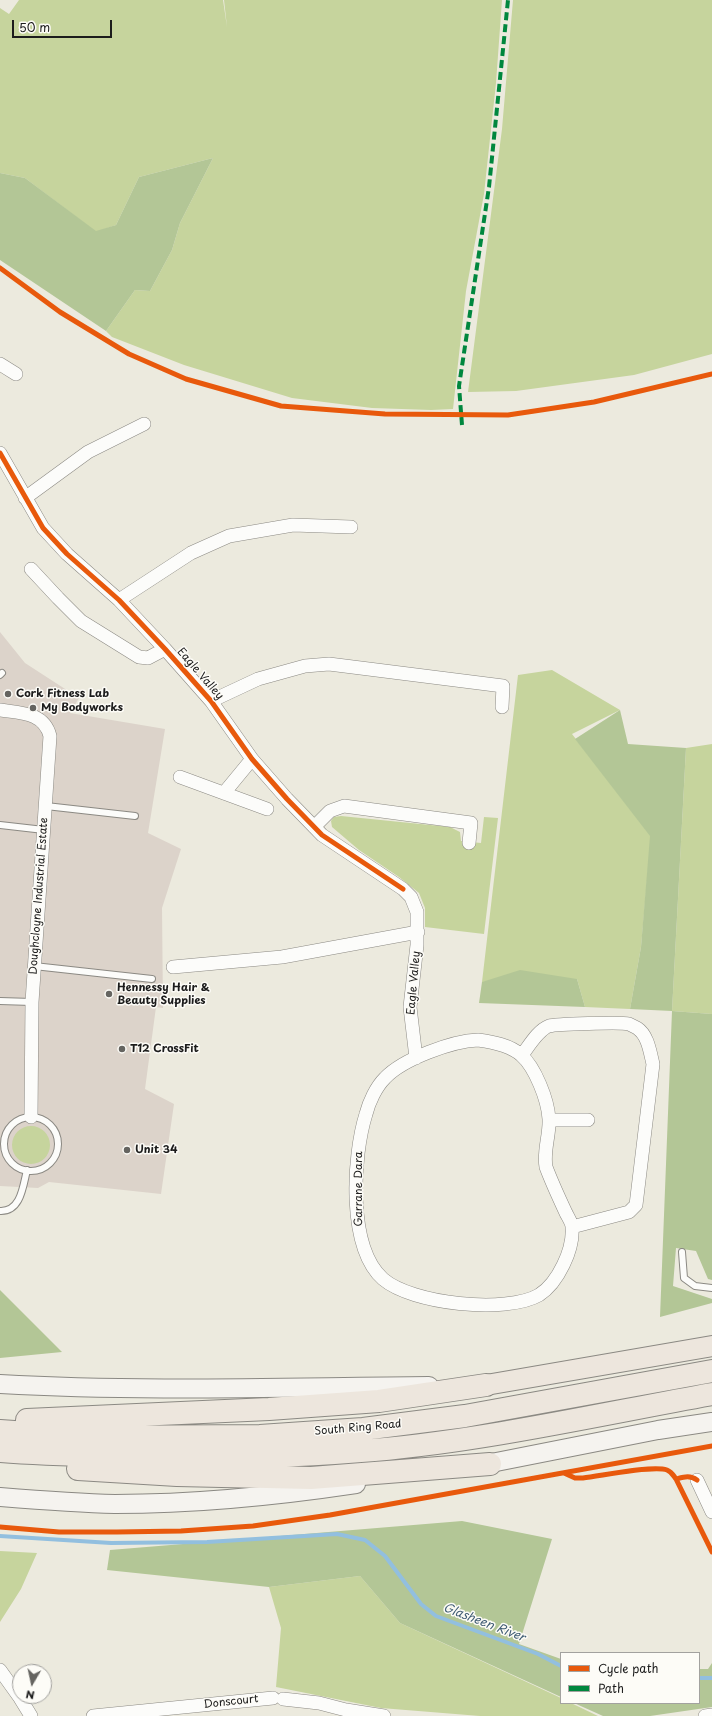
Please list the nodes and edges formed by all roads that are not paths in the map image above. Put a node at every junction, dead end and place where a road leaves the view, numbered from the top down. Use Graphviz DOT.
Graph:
graph roads {
  1 [pos="0,364"];
  2 [pos="16,374"];
  3 [pos="144,424"];
  4 [pos="0,453"];
  5 [pos="25,498"];
  6 [pos="351,527"];
  7 [pos="31,569"];
  8 [pos="119,600"];
  9 [pos="165,649"];
  10 [pos="211,701"];
  11 [pos="502,707"];
  12 [pos="0,710"];
  13 [pos="252,759"];
  14 [pos="180,777"];
  15 [pos="224,793"];
  16 [pos="46,806"];
  17 [pos="267,809"];
  18 [pos="135,816"];
  19 [pos="0,825"];
  20 [pos="314,827"];
  21 [pos="44,830"];
  22 [pos="469,843"];
  23 [pos="418,932"];
  24 [pos="34,966"];
  25 [pos="173,967"];
  26 [pos="152,979"];
  27 [pos="0,1001"];
  28 [pos="32,1002"];
  29 [pos="522,1055"];
  30 [pos="416,1058"];
  31 [pos="31,1117"];
  32 [pos="549,1120"];
  33 [pos="588,1120"];
  34 [pos="27,1170"];
  35 [pos="0,1211"];
  36 [pos="572,1227"];
  37 [pos="682,1252"];
  38 [pos="712,1288"];
  39 [pos="710,1345"];
  40 [pos="712,1371"];
  41 [pos="0,1384"];
  42 [pos="486,1385"];
  43 [pos="712,1394"];
  44 [pos="0,1420"];
  45 [pos="712,1422"];
  46 [pos="0,1432"];
  47 [pos="0,1451"];
  48 [pos="0,1460"];
  49 [pos="490,1464"];
  50 [pos="697,1480"];
  51 [pos="0,1497"];
  52 [pos="712,1512"];
  53 [pos="0,1670"];
  54 [pos="346,1713"];
  55 [pos="712,1715"];
  56 [pos="31,1716"];
  57 [pos="92,1716"];
  58 [pos="384,1716"];
  59 [pos="706,1716"];
  1 -- 2 [label="street"];
  3 -- 5 [label="street"];
  4 -- 5 [label="street, Eagle Valley"];
  5 -- 8 [label="street, Eagle Valley"];
  6 -- 8 [label="street"];
  7 -- 9 [label="street, Eagle Valley"];
  8 -- 9 [label="street, Eagle Valley"];
  9 -- 10 [label="street, Eagle Valley"];
  10 -- 11 [label="street, Eagle Valley"];
  10 -- 13 [label="street, Eagle Valley"];
  12 -- 16 [label="street, Doughcloyne Industrial Estate"];
  13 -- 15 [label="street"];
  13 -- 20 [label="street, Eagle Valley"];
  14 -- 15 [label="street"];
  15 -- 17 [label="street"];
  16 -- 18 [label="lane"];
  16 -- 21 [label="street, Doughcloyne Industrial Estate"];
  19 -- 21 [label="lane"];
  20 -- 22 [label="street"];
  20 -- 23 [label="street, Eagle Valley"];
  21 -- 24 [label="street, Doughcloyne Industrial Estate"];
  23 -- 25 [label="street"];
  23 -- 30 [label="street, Eagle Valley"];
  24 -- 26 [label="lane"];
  24 -- 28 [label="street, Doughcloyne Industrial Estate"];
  27 -- 28 [label="lane"];
  28 -- 31 [label="street, Doughcloyne Industrial Estate"];
  29 -- 30 [label="street, Garrane Dara"];
  29 -- 32 [label="street"];
  29 -- 36 [label="street"];
  30 -- 36 [label="street, Garrane Dara"];
  31 -- 34 [label="lane"];
  31 -- 34 [label="lane"];
  32 -- 33 [label="street"];
  32 -- 36 [label="street"];
  34 -- 35 [label="lane"];
  37 -- 38 [label="lane"];
  39 -- 42 [label="main road"];
  40 -- 46 [label="highway, South Ring Road"];
  41 -- 42 [label="main road"];
  42 -- 44 [label="highway"];
  43 -- 47 [label="highway, South Ring Road"];
  45 -- 49 [label="main road"];
  48 -- 49 [label="highway"];
  49 -- 51 [label="main road"];
  50 -- 52 [label="street"];
  53 -- 56 [label="street"];
  54 -- 57 [label="street, Donscourt"];
  54 -- 58 [label="street, Donscourt"];
  55 -- 59 [label="street"];
}
